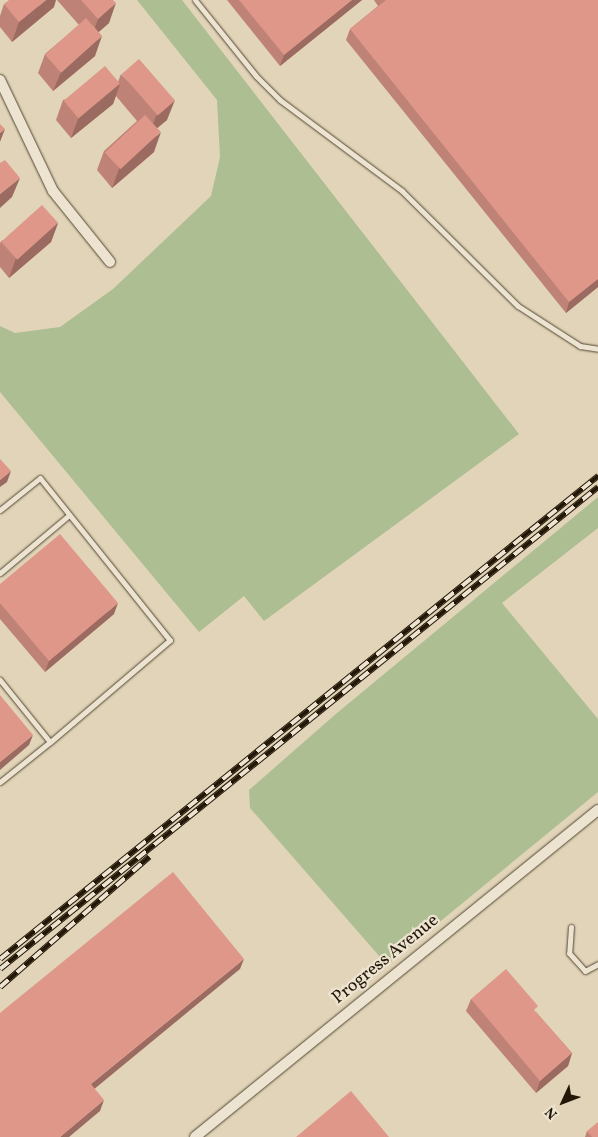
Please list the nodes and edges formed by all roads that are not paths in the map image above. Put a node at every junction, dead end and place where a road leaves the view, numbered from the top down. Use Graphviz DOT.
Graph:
graph roads {
  1 [pos="194,0"];
  2 [pos="0,80"];
  3 [pos="110,262"];
  4 [pos="598,349"];
  5 [pos="0,510"];
  6 [pos="69,515"];
  7 [pos="0,573"];
  8 [pos="0,680"];
  9 [pos="50,742"];
  10 [pos="0,782"];
  11 [pos="598,810"];
  12 [pos="571,927"];
  13 [pos="598,964"];
  14 [pos="195,1137"];
  1 -- 4 [label="lane"];
  2 -- 3 [label="street"];
  5 -- 6 [label="lane"];
  6 -- 7 [label="lane"];
  6 -- 9 [label="lane"];
  8 -- 9 [label="lane"];
  9 -- 10 [label="lane"];
  11 -- 14 [label="street, Progress Avenue"];
  12 -- 13 [label="lane"];
}
